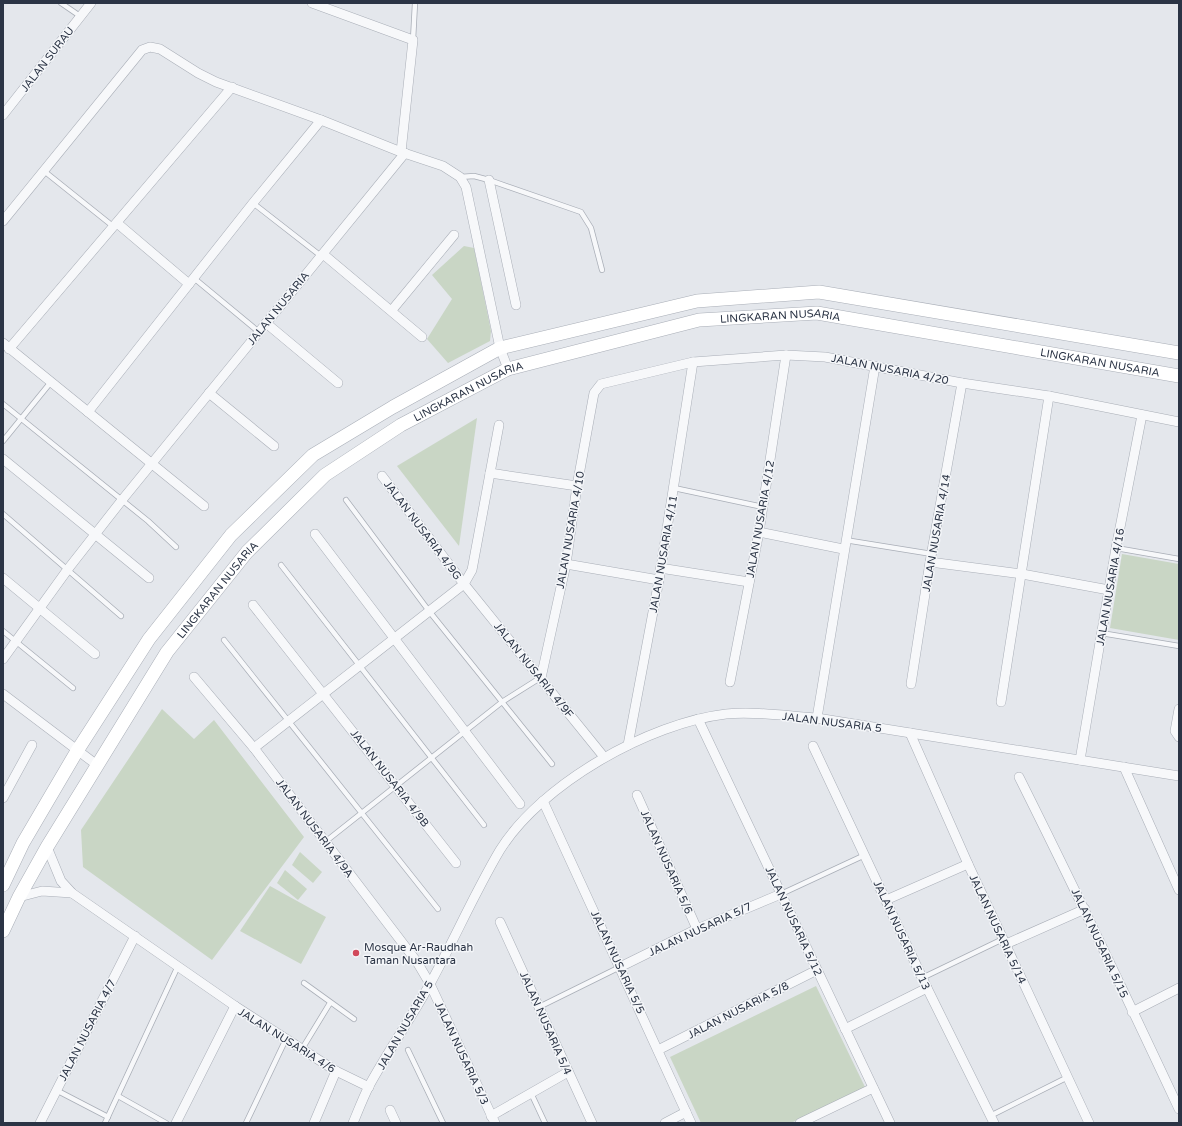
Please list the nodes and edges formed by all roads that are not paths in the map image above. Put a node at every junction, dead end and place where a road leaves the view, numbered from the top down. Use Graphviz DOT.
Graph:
graph roads {
  1 [pos="61,3"];
  2 [pos="91,3"];
  3 [pos="312,3"];
  4 [pos="415,3"];
  5 [pos="80,16"];
  6 [pos="413,40"];
  7 [pos="232,87"];
  8 [pos="3,114"];
  9 [pos="321,120"];
  10 [pos="403,153"];
  11 [pos="44,171"];
  12 [pos="460,177"];
  13 [pos="489,180"];
  14 [pos="253,203"];
  15 [pos="3,221"];
  16 [pos="116,225"];
  17 [pos="454,235"];
  18 [pos="322,255"];
  19 [pos="602,270"];
  20 [pos="192,281"];
  21 [pos="516,305"];
  22 [pos="392,310"];
  23 [pos="266,324"];
  24 [pos="259,332"];
  25 [pos="422,337"];
  26 [pos="6,346"];
  27 [pos="500,348"];
  28 [pos="1179,353"];
  29 [pos="786,354"];
  30 [pos="693,362"];
  31 [pos="875,366"];
  32 [pos="508,368"];
  33 [pos="1179,376"];
  34 [pos="52,382"];
  35 [pos="338,383"];
  36 [pos="962,383"];
  37 [pos="601,384"];
  38 [pos="209,393"];
  39 [pos="1049,396"];
  40 [pos="3,404"];
  41 [pos="88,412"];
  42 [pos="1142,415"];
  43 [pos="22,420"];
  44 [pos="1179,422"];
  45 [pos="499,425"];
  46 [pos="3,441"];
  47 [pos="274,446"];
  48 [pos="3,459"];
  49 [pos="152,463"];
  50 [pos="490,473"];
  51 [pos="382,476"];
  52 [pos="577,486"];
  53 [pos="674,488"];
  54 [pos="122,500"];
  55 [pos="346,500"];
  56 [pos="204,506"];
  57 [pos="763,507"];
  58 [pos="3,514"];
  59 [pos="760,532"];
  60 [pos="95,534"];
  61 [pos="315,534"];
  62 [pos="844,544"];
  63 [pos="176,546"];
  64 [pos="1116,548"];
  65 [pos="931,558"];
  66 [pos="1179,559"];
  67 [pos="566,564"];
  68 [pos="281,565"];
  69 [pos="660,568"];
  70 [pos="68,570"];
  71 [pos="1022,574"];
  72 [pos="3,578"];
  73 [pos="149,578"];
  74 [pos="659,580"];
  75 [pos="749,582"];
  76 [pos="464,584"];
  77 [pos="1109,590"];
  78 [pos="253,605"];
  79 [pos="40,608"];
  80 [pos="429,611"];
  81 [pos="121,616"];
  82 [pos="3,631"];
  83 [pos="1101,633"];
  84 [pos="394,639"];
  85 [pos="224,640"];
  86 [pos="16,642"];
  87 [pos="1179,646"];
  88 [pos="96,654"];
  89 [pos="3,659"];
  90 [pos="359,666"];
  91 [pos="194,677"];
  92 [pos="541,678"];
  93 [pos="730,682"];
  94 [pos="911,684"];
  95 [pos="73,688"];
  96 [pos="3,694"];
  97 [pos="323,694"];
  98 [pos="502,702"];
  99 [pos="1001,702"];
  100 [pos="1179,709"];
  101 [pos="816,718"];
  102 [pos="698,719"];
  103 [pos="288,721"];
  104 [pos="465,731"];
  105 [pos="910,733"];
  106 [pos="1179,737"];
  107 [pos="628,744"];
  108 [pos="32,745"];
  109 [pos="813,746"];
  110 [pos="254,748"];
  111 [pos="77,751"];
  112 [pos="604,757"];
  113 [pos="430,758"];
  114 [pos="1080,760"];
  115 [pos="552,764"];
  116 [pos="97,765"];
  117 [pos="1124,767"];
  118 [pos="1179,776"];
  119 [pos="1019,777"];
  120 [pos="396,786"];
  121 [pos="637,795"];
  122 [pos="3,798"];
  123 [pos="543,801"];
  124 [pos="520,804"];
  125 [pos="361,814"];
  126 [pos="484,825"];
  127 [pos="325,842"];
  128 [pos="47,847"];
  129 [pos="865,855"];
  130 [pos="456,863"];
  131 [pos="968,864"];
  132 [pos="3,885"];
  133 [pos="1179,890"];
  134 [pos="72,893"];
  135 [pos="781,894"];
  136 [pos="19,897"];
  137 [pos="886,900"];
  138 [pos="438,909"];
  139 [pos="1085,909"];
  140 [pos="500,922"];
  141 [pos="697,929"];
  142 [pos="3,931"];
  143 [pos="135,936"];
  144 [pos="1004,942"];
  145 [pos="178,966"];
  146 [pos="620,967"];
  147 [pos="817,970"];
  148 [pos="922,978"];
  149 [pos="304,984"];
  150 [pos="430,984"];
  151 [pos="926,988"];
  152 [pos="1179,988"];
  153 [pos="330,1003"];
  154 [pos="235,1006"];
  155 [pos="539,1007"];
  156 [pos="1132,1012"];
  157 [pos="354,1020"];
  158 [pos="845,1029"];
  159 [pos="286,1039"];
  160 [pos="302,1049"];
  161 [pos="408,1050"];
  162 [pos="658,1050"];
  163 [pos="336,1071"];
  164 [pos="568,1072"];
  165 [pos="1068,1077"];
  166 [pos="369,1087"];
  167 [pos="873,1088"];
  168 [pos="56,1090"];
  169 [pos="531,1093"];
  170 [pos="118,1096"];
  171 [pos="1179,1109"];
  172 [pos="390,1110"];
  173 [pos="686,1112"];
  174 [pos="108,1117"];
  175 [pos="493,1119"];
  176 [pos="992,1120"];
  177 [pos="40,1123"];
  178 [pos="105,1123"];
  179 [pos="166,1123"];
  180 [pos="176,1123"];
  181 [pos="246,1123"];
  182 [pos="314,1123"];
  183 [pos="352,1123"];
  184 [pos="396,1123"];
  185 [pos="443,1123"];
  186 [pos="545,1123"];
  187 [pos="592,1123"];
  188 [pos="666,1123"];
  189 [pos="692,1123"];
  190 [pos="800,1123"];
  191 [pos="890,1123"];
  192 [pos="1089,1123"];
  1 -- 5 [label="lane"];
  2 -- 5 [label="street, JALAN SURAU"];
  3 -- 6 [label="street"];
  4 -- 6 [label="lane"];
  5 -- 8 [label="street, JALAN SURAU"];
  6 -- 10 [label="street"];
  7 -- 9 [label="street"];
  7 -- 11 [label="street"];
  7 -- 16 [label="street"];
  9 -- 10 [label="street"];
  9 -- 14 [label="street"];
  10 -- 12 [label="street"];
  10 -- 18 [label="street, JALAN NUSARIA"];
  11 -- 15 [label="street"];
  11 -- 16 [label="lane"];
  12 -- 13 [label="lane"];
  12 -- 27 [label="street"];
  13 -- 19 [label="lane"];
  13 -- 21 [label="street"];
  14 -- 18 [label="lane"];
  14 -- 20 [label="street"];
  16 -- 20 [label="street"];
  16 -- 26 [label="street"];
  17 -- 22 [label="street"];
  18 -- 22 [label="street"];
  18 -- 23 [label="street, JALAN NUSARIA"];
  20 -- 24 [label="lane"];
  20 -- 41 [label="street"];
  22 -- 25 [label="street"];
  23 -- 24 [label="street, JALAN NUSARIA"];
  23 -- 35 [label="street"];
  24 -- 38 [label="street, JALAN NUSARIA"];
  26 -- 34 [label="street"];
  27 -- 28 [label="main road, LINGKARAN NUSARIA"];
  27 -- 32 [label="street"];
  27 -- 111 [label="main road, LINGKARAN NUSARIA"];
  29 -- 30 [label="street, JALAN NUSARIA 4/20"];
  29 -- 31 [label="street, JALAN NUSARIA 4/20"];
  29 -- 57 [label="street, JALAN NUSARIA 4/12"];
  30 -- 37 [label="street, JALAN NUSARIA 4/20"];
  30 -- 53 [label="street, JALAN NUSARIA 4/11"];
  31 -- 36 [label="street, JALAN NUSARIA 4/20"];
  31 -- 62 [label="street"];
  32 -- 33 [label="main road, LINGKARAN NUSARIA"];
  32 -- 116 [label="main road, LINGKARAN NUSARIA"];
  34 -- 41 [label="street"];
  34 -- 43 [label="lane"];
  36 -- 39 [label="street, JALAN NUSARIA 4/20"];
  36 -- 65 [label="street, JALAN NUSARIA 4/14"];
  37 -- 52 [label="street, JALAN NUSARIA 4/10"];
  38 -- 47 [label="street"];
  38 -- 49 [label="street, JALAN NUSARIA"];
  39 -- 42 [label="street, JALAN NUSARIA 4/20"];
  39 -- 71 [label="street"];
  40 -- 43 [label="lane"];
  41 -- 49 [label="street"];
  42 -- 44 [label="street, JALAN NUSARIA 4/20"];
  42 -- 64 [label="street, JALAN NUSARIA 4/16"];
  43 -- 46 [label="lane"];
  43 -- 54 [label="lane"];
  45 -- 50 [label="street"];
  48 -- 60 [label="street"];
  49 -- 54 [label="street, JALAN NUSARIA"];
  49 -- 56 [label="street"];
  50 -- 52 [label="street"];
  50 -- 76 [label="street"];
  51 -- 76 [label="street, JALAN NUSARIA 4/9G"];
  52 -- 67 [label="street, JALAN NUSARIA 4/10"];
  53 -- 57 [label="lane"];
  53 -- 69 [label="street, JALAN NUSARIA 4/11"];
  54 -- 60 [label="street, JALAN NUSARIA"];
  54 -- 63 [label="lane"];
  55 -- 80 [label="lane"];
  57 -- 59 [label="street, JALAN NUSARIA 4/12"];
  58 -- 70 [label="lane"];
  59 -- 62 [label="street"];
  59 -- 75 [label="street, JALAN NUSARIA 4/12"];
  60 -- 70 [label="street, JALAN NUSARIA"];
  60 -- 73 [label="street"];
  61 -- 84 [label="street"];
  62 -- 65 [label="lane"];
  62 -- 101 [label="street"];
  64 -- 66 [label="lane"];
  64 -- 77 [label="street, JALAN NUSARIA 4/16"];
  65 -- 71 [label="street"];
  65 -- 94 [label="street, JALAN NUSARIA 4/14"];
  67 -- 74 [label="street"];
  67 -- 92 [label="street, JALAN NUSARIA 4/10"];
  68 -- 90 [label="lane"];
  69 -- 74 [label="street, JALAN NUSARIA 4/11"];
  69 -- 75 [label="street"];
  70 -- 79 [label="street, JALAN NUSARIA"];
  70 -- 81 [label="lane"];
  71 -- 77 [label="street"];
  71 -- 99 [label="street"];
  72 -- 79 [label="street"];
  74 -- 107 [label="street, JALAN NUSARIA 4/11"];
  75 -- 93 [label="street, JALAN NUSARIA 4/12"];
  76 -- 80 [label="street"];
  76 -- 92 [label="street, JALAN NUSARIA 4/9F"];
  77 -- 83 [label="street, JALAN NUSARIA 4/16"];
  78 -- 97 [label="street, JALAN NUSARIA 4/9B"];
  79 -- 86 [label="street, JALAN NUSARIA"];
  79 -- 88 [label="street"];
  80 -- 84 [label="street"];
  80 -- 98 [label="lane"];
  82 -- 86 [label="lane"];
  83 -- 87 [label="lane"];
  83 -- 114 [label="street, JALAN NUSARIA 4/16"];
  84 -- 90 [label="street"];
  84 -- 104 [label="street"];
  85 -- 103 [label="lane"];
  86 -- 89 [label="street, JALAN NUSARIA"];
  86 -- 95 [label="lane"];
  90 -- 97 [label="street"];
  90 -- 113 [label="lane"];
  91 -- 110 [label="street, JALAN NUSARIA 4/9A"];
  92 -- 98 [label="lane"];
  92 -- 112 [label="street, JALAN NUSARIA 4/9F"];
  96 -- 111 [label="street"];
  97 -- 103 [label="street"];
  97 -- 120 [label="street, JALAN NUSARIA 4/9B"];
  98 -- 104 [label="lane"];
  98 -- 115 [label="lane"];
  100 -- 106 [label="street"];
  101 -- 102 [label="street, JALAN NUSARIA 5"];
  101 -- 105 [label="street, JALAN NUSARIA 5"];
  102 -- 107 [label="street, JALAN NUSARIA 5"];
  102 -- 135 [label="street, JALAN NUSARIA 5/12"];
  103 -- 110 [label="street"];
  103 -- 125 [label="lane"];
  104 -- 113 [label="lane"];
  104 -- 124 [label="street"];
  105 -- 114 [label="street, JALAN NUSARIA 5"];
  105 -- 131 [label="street, JALAN NUSARIA 5/14"];
  107 -- 112 [label="street, JALAN NUSARIA 5"];
  108 -- 122 [label="street"];
  109 -- 129 [label="street, JALAN NUSARIA 5/13"];
  110 -- 127 [label="street, JALAN NUSARIA 4/9A"];
  111 -- 116 [label="street"];
  111 -- 132 [label="main road, LINGKARAN NUSARIA"];
  112 -- 123 [label="street, JALAN NUSARIA 5"];
  113 -- 120 [label="lane"];
  113 -- 126 [label="lane"];
  114 -- 117 [label="street, JALAN NUSARIA 5"];
  116 -- 128 [label="main road, LINGKARAN NUSARIA"];
  117 -- 118 [label="street, JALAN NUSARIA 5"];
  117 -- 133 [label="street"];
  119 -- 139 [label="street, JALAN NUSARIA 5/15"];
  120 -- 125 [label="lane"];
  120 -- 130 [label="street, JALAN NUSARIA 4/9B"];
  121 -- 141 [label="street, JALAN NUSARIA 5/6"];
  123 -- 146 [label="street, JALAN NUSARIA 5/5"];
  123 -- 150 [label="street, JALAN NUSARIA 5"];
  125 -- 127 [label="lane"];
  125 -- 138 [label="lane"];
  127 -- 150 [label="street, JALAN NUSARIA 4/9A"];
  128 -- 134 [label="street"];
  128 -- 136 [label="main road, LINGKARAN NUSARIA"];
  129 -- 135 [label="lane"];
  129 -- 137 [label="street, JALAN NUSARIA 5/13"];
  131 -- 137 [label="street"];
  131 -- 144 [label="street, JALAN NUSARIA 5/14"];
  134 -- 136 [label="street"];
  134 -- 143 [label="street"];
  135 -- 141 [label="street, JALAN NUSARIA 5/7"];
  135 -- 147 [label="street, JALAN NUSARIA 5/12"];
  136 -- 142 [label="main road, LINGKARAN NUSARIA"];
  137 -- 148 [label="street, JALAN NUSARIA 5/13"];
  139 -- 144 [label="street"];
  139 -- 156 [label="street, JALAN NUSARIA 5/15"];
  140 -- 155 [label="street, JALAN NUSARIA 5/4"];
  141 -- 146 [label="street, JALAN NUSARIA 5/7"];
  143 -- 145 [label="street"];
  143 -- 168 [label="street, JALAN NUSARIA 4/7"];
  144 -- 148 [label="lane"];
  144 -- 165 [label="street, JALAN NUSARIA 5/14"];
  145 -- 154 [label="street"];
  145 -- 170 [label="lane"];
  146 -- 155 [label="lane"];
  146 -- 162 [label="street, JALAN NUSARIA 5/5"];
  147 -- 158 [label="street, JALAN NUSARIA 5/12"];
  147 -- 162 [label="street, JALAN NUSARIA 5/8"];
  148 -- 151 [label="street, JALAN NUSARIA 5/13"];
  149 -- 153 [label="lane"];
  150 -- 166 [label="street, JALAN NUSARIA 5"];
  150 -- 175 [label="street, JALAN NUSARIA 5/3"];
  151 -- 158 [label="street"];
  151 -- 176 [label="street, JALAN NUSARIA 5/13"];
  152 -- 156 [label="street"];
  153 -- 157 [label="lane"];
  153 -- 160 [label="lane"];
  154 -- 159 [label="street, JALAN NUSARIA 4/6"];
  154 -- 180 [label="street, JALAN NUSARIA 4/6"];
  155 -- 164 [label="street, JALAN NUSARIA 5/4"];
  156 -- 171 [label="street, JALAN NUSARIA 5/15"];
  158 -- 167 [label="street, JALAN NUSARIA 5/12"];
  159 -- 160 [label="street, JALAN NUSARIA 4/6"];
  159 -- 181 [label="lane"];
  160 -- 163 [label="street, JALAN NUSARIA 4/6"];
  161 -- 185 [label="lane"];
  162 -- 173 [label="street, JALAN NUSARIA 5/5"];
  163 -- 166 [label="street, JALAN NUSARIA 4/6"];
  163 -- 182 [label="street"];
  164 -- 169 [label="street"];
  164 -- 187 [label="street, JALAN NUSARIA 5/4"];
  165 -- 176 [label="lane"];
  165 -- 192 [label="street, JALAN NUSARIA 5/14"];
  166 -- 183 [label="street, JALAN NUSARIA 5"];
  167 -- 190 [label="street"];
  167 -- 191 [label="street, JALAN NUSARIA 5/12"];
  168 -- 174 [label="lane"];
  168 -- 177 [label="street, JALAN NUSARIA 4/7"];
  169 -- 175 [label="street"];
  169 -- 186 [label="lane"];
  170 -- 174 [label="lane"];
  170 -- 179 [label="lane"];
  172 -- 184 [label="street"];
  173 -- 188 [label="street"];
  173 -- 189 [label="street, JALAN NUSARIA 5/5"];
  174 -- 178 [label="lane"];
}
